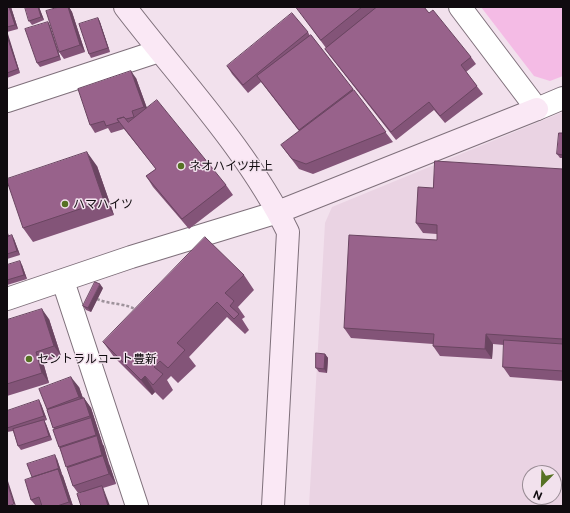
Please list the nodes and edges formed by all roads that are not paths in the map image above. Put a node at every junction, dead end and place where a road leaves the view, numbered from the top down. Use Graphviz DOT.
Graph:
graph roads {
  1 [pos="125,7"];
  2 [pos="460,7"];
  3 [pos="159,51"];
  4 [pos="563,98"];
  5 [pos="7,101"];
  6 [pos="537,109"];
  7 [pos="278,212"];
  8 [pos="63,281"];
  9 [pos="7,299"];
  10 [pos="137,506"];
  11 [pos="273,506"];
  1 -- 3 [label="street"];
  2 -- 6 [label="street"];
  3 -- 5 [label="street"];
  3 -- 7 [label="street"];
  4 -- 6 [label="street"];
  6 -- 7 [label="street"];
  7 -- 8 [label="street"];
  7 -- 11 [label="street"];
  8 -- 9 [label="street"];
  8 -- 10 [label="street"];
}
